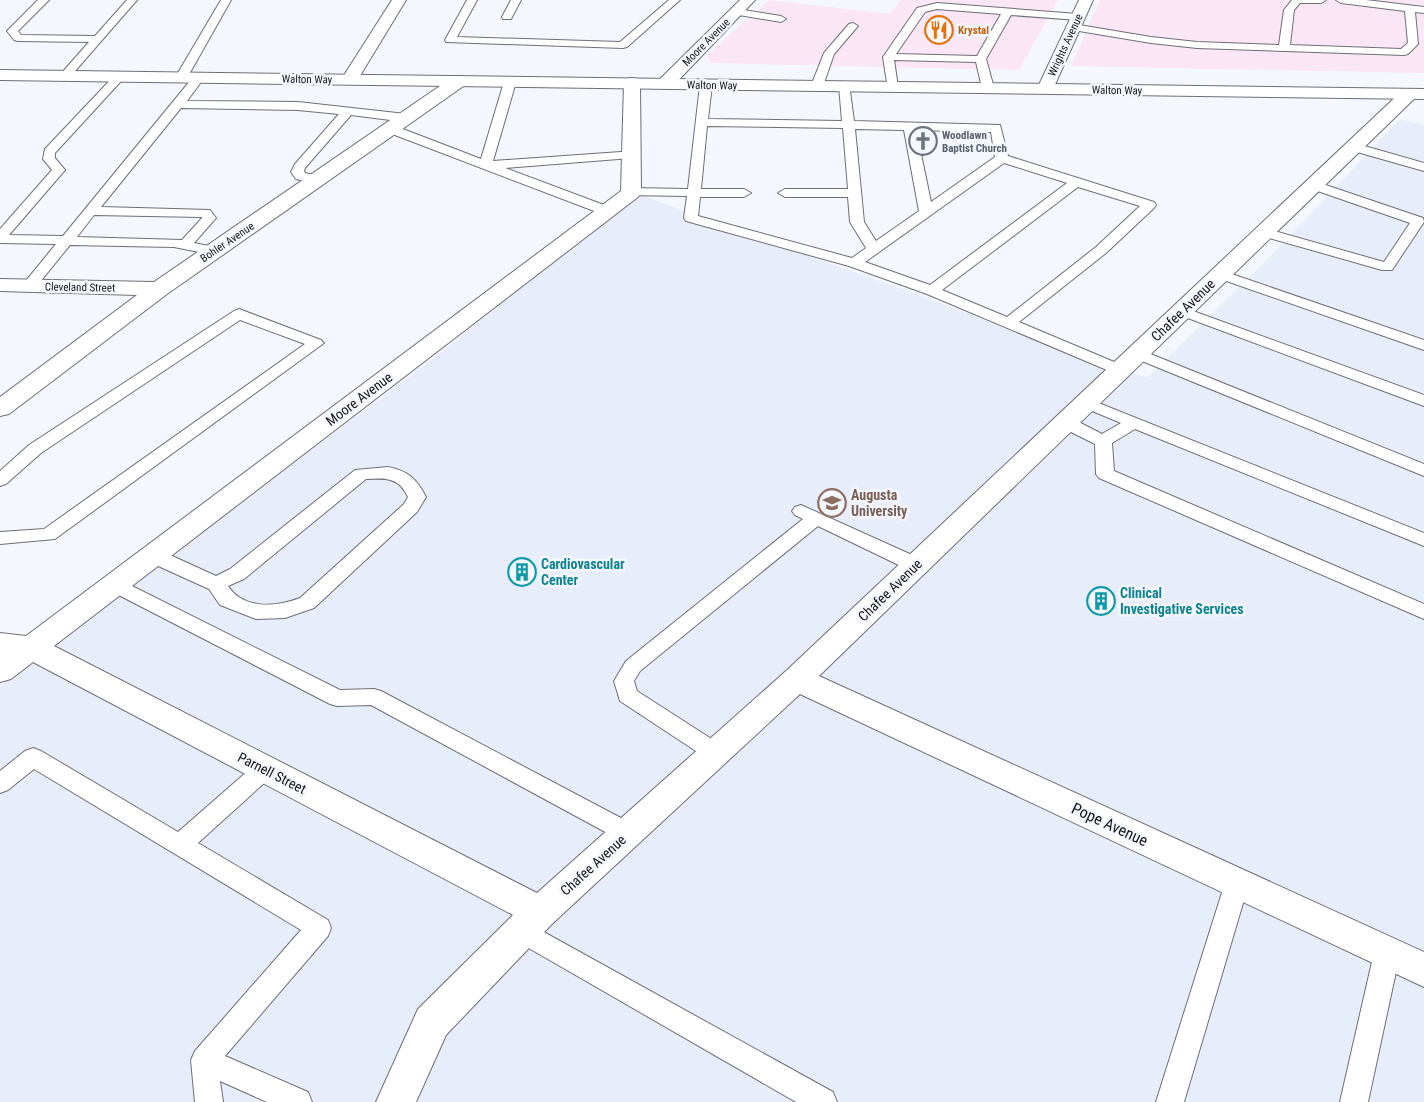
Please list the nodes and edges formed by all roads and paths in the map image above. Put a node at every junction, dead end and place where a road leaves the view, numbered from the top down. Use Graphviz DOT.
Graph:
graph roads {
  1 [pos="44,0"];
  2 [pos="132,0"];
  3 [pos="226,0"];
  4 [pos="399,0"];
  5 [pos="472,0"];
  6 [pos="516,0"];
  7 [pos="675,0"];
  8 [pos="748,0"];
  9 [pos="1086,0"];
  10 [pos="1321,0"];
  11 [pos="1341,0"];
  12 [pos="1410,8"];
  13 [pos="1424,10"];
  14 [pos="737,12"];
  15 [pos="1007,12"];
  16 [pos="508,17"];
  17 [pos="781,19"];
  18 [pos="1076,22"];
  19 [pos="853,26"];
  20 [pos="97,39"];
  21 [pos="1284,47"];
  22 [pos="888,57"];
  23 [pos="981,59"];
  24 [pos="0,75"];
  25 [pos="65,76"];
  26 [pos="119,77"];
  27 [pos="189,78"];
  28 [pos="349,80"];
  29 [pos="459,81"];
  30 [pos="510,82"];
  31 [pos="632,84"];
  32 [pos="665,84"];
  33 [pos="706,85"];
  34 [pos="817,86"];
  35 [pos="845,86"];
  36 [pos="892,87"];
  37 [pos="988,88"];
  38 [pos="1045,89"];
  39 [pos="1416,94"];
  40 [pos="178,104"];
  41 [pos="348,111"];
  42 [pos="703,122"];
  43 [pos="399,123"];
  44 [pos="847,125"];
  45 [pos="908,126"];
  46 [pos="1354,147"];
  47 [pos="631,154"];
  48 [pos="1002,158"];
  49 [pos="486,165"];
  50 [pos="1423,166"];
  51 [pos="318,180"];
  52 [pos="1076,182"];
  53 [pos="1314,185"];
  54 [pos="630,192"];
  55 [pos="692,192"];
  56 [pos="744,193"];
  57 [pos="785,193"];
  58 [pos="853,193"];
  59 [pos="91,211"];
  60 [pos="607,211"];
  61 [pos="926,211"];
  62 [pos="1264,232"];
  63 [pos="0,238"];
  64 [pos="67,241"];
  65 [pos="185,245"];
  66 [pos="874,250"];
  67 [pos="214,251"];
  68 [pos="854,263"];
  69 [pos="1220,274"];
  70 [pos="0,285"];
  71 [pos="30,285"];
  72 [pos="159,288"];
  73 [pos="932,291"];
  74 [pos="1182,311"];
  75 [pos="1009,323"];
  76 [pos="1424,345"];
  77 [pos="1129,362"];
  78 [pos="1424,401"];
  79 [pos="1086,403"];
  80 [pos="0,408"];
  81 [pos="1066,422"];
  82 [pos="1134,422"];
  83 [pos="1103,441"];
  84 [pos="1424,470"];
  85 [pos="0,480"];
  86 [pos="0,538"];
  87 [pos="1424,540"];
  88 [pos="152,555"];
  89 [pos="916,565"];
  90 [pos="114,584"];
  91 [pos="216,584"];
  92 [pos="1424,612"];
  93 [pos="15,646"];
  94 [pos="0,671"];
  95 [pos="796,679"];
  96 [pos="716,753"];
  97 [pos="265,769"];
  98 [pos="0,784"];
  99 [pos="628,833"];
  100 [pos="180,845"];
  101 [pos="1237,883"];
  102 [pos="531,922"];
  103 [pos="1387,953"];
  104 [pos="1424,970"];
  105 [pos="204,1060"];
  106 [pos="209,1102"];
  107 [pos="298,1102"];
  108 [pos="396,1102"];
  109 [pos="823,1102"];
  110 [pos="1170,1102"];
  111 [pos="1354,1102"];
  1 -- 20 [label="lane"];
  2 -- 20 [label="lane"];
  3 -- 27 [label="lane"];
  4 -- 28 [label="street"];
  5 -- 7 [label="lane"];
  6 -- 16 [label="lane"];
  8 -- 14 [label="street, Moore Avenue"];
  9 -- 18 [label="street, Wrights Avenue"];
  10 -- 21 [label="lane"];
  11 -- 12 [label="lane"];
  12 -- 13 [label="lane"];
  12 -- 21 [label="lane"];
  14 -- 17 [label="lane"];
  14 -- 32 [label="street, Moore Avenue"];
  15 -- 18 [label="lane"];
  15 -- 22 [label="lane"];
  15 -- 23 [label="lane"];
  18 -- 21 [label="lane"];
  18 -- 38 [label="street, Wrights Avenue"];
  19 -- 34 [label="lane"];
  20 -- 25 [label="lane"];
  22 -- 23 [label="lane"];
  22 -- 36 [label="lane"];
  23 -- 37 [label="lane"];
  24 -- 25 [label="street, Walton Way"];
  25 -- 26 [label="street, Walton Way"];
  26 -- 27 [label="street, Walton Way"];
  26 -- 63 [label="lane"];
  27 -- 28 [label="street, Walton Way"];
  27 -- 40 [label="lane"];
  28 -- 29 [label="street, Walton Way"];
  29 -- 30 [label="street, Walton Way"];
  29 -- 43 [label="street, Bohler Avenue"];
  30 -- 31 [label="street, Walton Way"];
  30 -- 49 [label="lane"];
  31 -- 32 [label="street, Walton Way"];
  31 -- 47 [label="street"];
  32 -- 33 [label="street, Walton Way"];
  33 -- 34 [label="street, Walton Way"];
  33 -- 42 [label="lane"];
  34 -- 35 [label="street, Walton Way"];
  35 -- 36 [label="street, Walton Way"];
  35 -- 44 [label="lane"];
  36 -- 37 [label="street, Walton Way"];
  37 -- 38 [label="street, Walton Way"];
  38 -- 39 [label="street, Walton Way"];
  39 -- 46 [label="street, Chafee Avenue"];
  40 -- 41 [label="lane"];
  40 -- 59 [label="lane"];
  41 -- 43 [label="lane"];
  41 -- 51 [label="lane"];
  42 -- 44 [label="lane"];
  42 -- 55 [label="lane"];
  43 -- 49 [label="lane"];
  43 -- 51 [label="street, Bohler Avenue"];
  44 -- 45 [label="lane"];
  44 -- 58 [label="lane"];
  45 -- 48 [label="lane"];
  45 -- 61 [label="lane"];
  46 -- 50 [label="lane"];
  46 -- 53 [label="street, Chafee Avenue"];
  47 -- 49 [label="lane"];
  47 -- 54 [label="street"];
  48 -- 52 [label="lane"];
  48 -- 61 [label="lane"];
  49 -- 60 [label="lane"];
  51 -- 67 [label="street, Bohler Avenue"];
  52 -- 73 [label="lane"];
  52 -- 75 [label="lane"];
  53 -- 62 [label="street, Chafee Avenue"];
  53 -- 62 [label="lane"];
  54 -- 55 [label="lane"];
  54 -- 60 [label="street, Moore Avenue"];
  55 -- 56 [label="lane"];
  55 -- 68 [label="lane"];
  57 -- 58 [label="lane"];
  58 -- 66 [label="lane"];
  59 -- 64 [label="lane"];
  59 -- 65 [label="lane"];
  60 -- 88 [label="street, Moore Avenue"];
  61 -- 66 [label="lane"];
  62 -- 69 [label="street, Chafee Avenue"];
  63 -- 64 [label="lane"];
  64 -- 65 [label="lane"];
  64 -- 71 [label="lane"];
  65 -- 67 [label="lane"];
  66 -- 68 [label="lane"];
  67 -- 72 [label="street, Bohler Avenue"];
  68 -- 73 [label="lane"];
  69 -- 74 [label="street, Chafee Avenue"];
  69 -- 76 [label="lane"];
  70 -- 71 [label="street, Cleveland Street"];
  71 -- 72 [label="street, Cleveland Street"];
  72 -- 80 [label="street, Bohler Avenue"];
  73 -- 75 [label="lane"];
  74 -- 77 [label="street, Chafee Avenue"];
  74 -- 78 [label="lane"];
  75 -- 77 [label="lane"];
  77 -- 79 [label="street, Chafee Avenue"];
  77 -- 84 [label="lane"];
  79 -- 81 [label="street, Chafee Avenue"];
  79 -- 82 [label="lane"];
  81 -- 83 [label="lane"];
  81 -- 89 [label="street, Chafee Avenue"];
  82 -- 83 [label="lane"];
  82 -- 87 [label="lane"];
  83 -- 92 [label="lane"];
  85 -- 86 [label="lane"];
  88 -- 90 [label="street, Moore Avenue"];
  88 -- 91 [label="lane"];
  89 -- 95 [label="street, Chafee Avenue"];
  89 -- 96 [label="lane"];
  90 -- 93 [label="street, Moore Avenue"];
  90 -- 99 [label="lane"];
  91 -- 91 [label="lane"];
  93 -- 94 [label="street, Moore Avenue"];
  93 -- 97 [label="street, Parnell Street"];
  95 -- 96 [label="street, Chafee Avenue"];
  95 -- 101 [label="street, Pope Avenue"];
  96 -- 99 [label="street, Chafee Avenue"];
  97 -- 100 [label="lane"];
  97 -- 102 [label="street, Parnell Street"];
  98 -- 100 [label="lane"];
  99 -- 102 [label="street, Chafee Avenue"];
  100 -- 105 [label="lane"];
  101 -- 103 [label="street, Pope Avenue"];
  101 -- 110 [label="lane"];
  102 -- 108 [label="street, Chafee Avenue"];
  102 -- 109 [label="lane"];
  103 -- 104 [label="street, Pope Avenue"];
  103 -- 111 [label="lane"];
  105 -- 106 [label="lane"];
  105 -- 107 [label="lane"];
}
